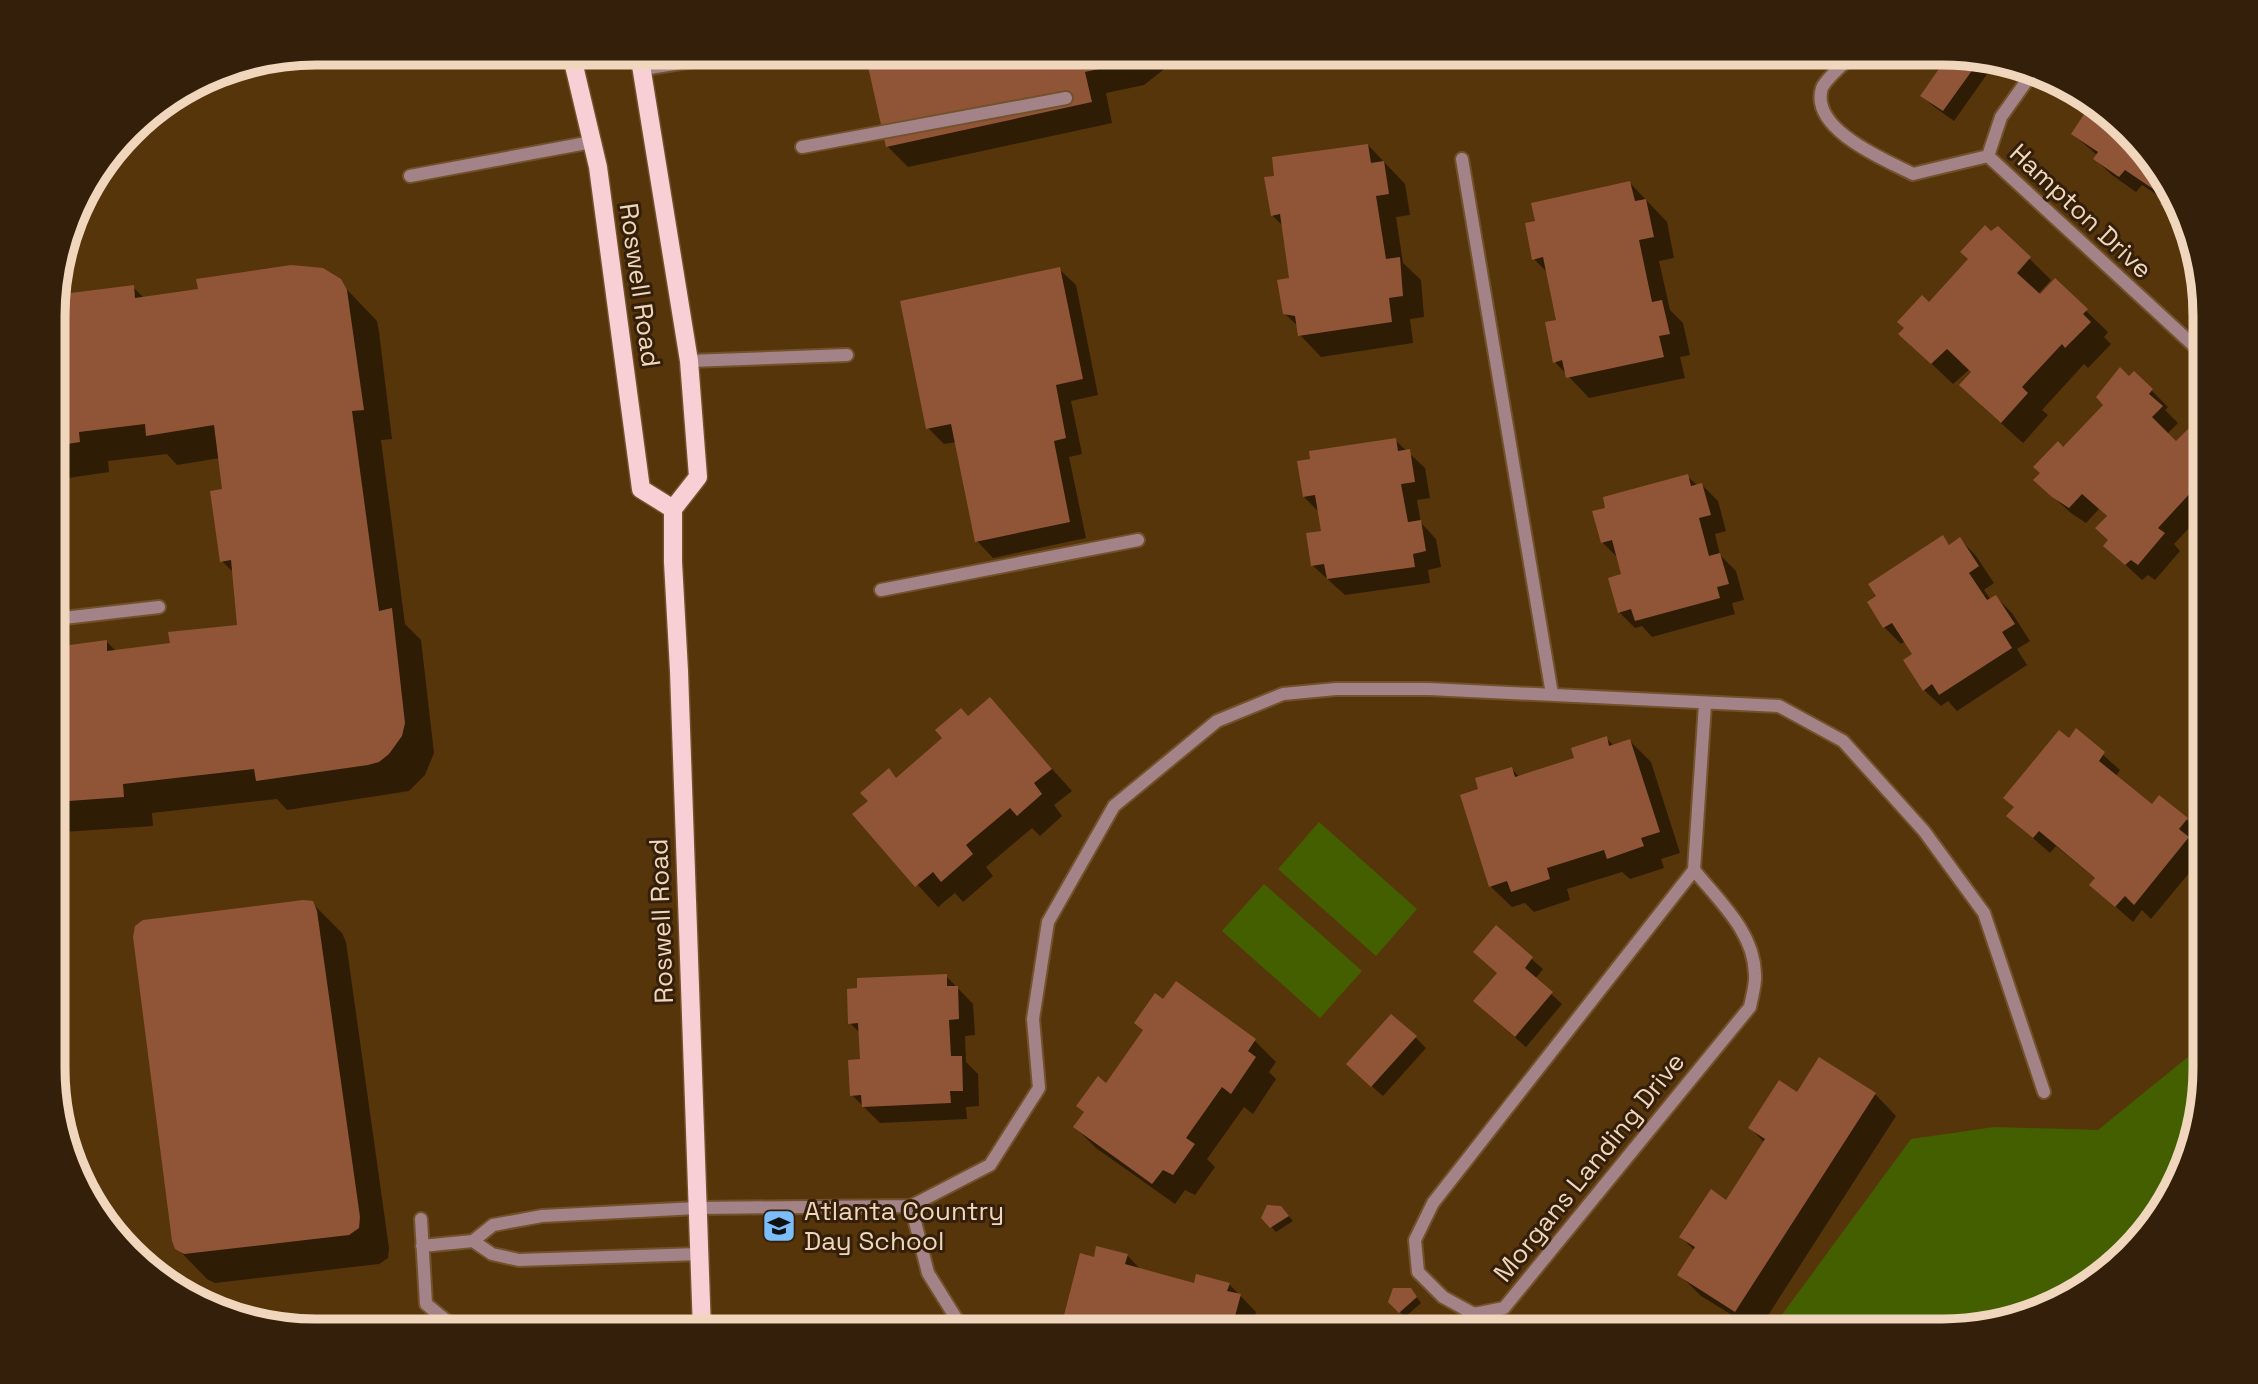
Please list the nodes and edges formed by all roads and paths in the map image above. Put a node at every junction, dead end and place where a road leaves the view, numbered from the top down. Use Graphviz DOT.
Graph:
graph roads {
  1 [pos="574,65"];
  2 [pos="642,65"];
  3 [pos="1843,65"];
  4 [pos="2027,80"];
  5 [pos="1066,98"];
  6 [pos="592,142"];
  7 [pos="802,148"];
  8 [pos="1988,156"];
  9 [pos="1462,159"];
  10 [pos="410,176"];
  11 [pos="2193,345"];
  12 [pos="847,355"];
  13 [pos="689,361"];
  14 [pos="673,509"];
  15 [pos="1138,540"];
  16 [pos="881,590"];
  17 [pos="159,607"];
  18 [pos="65,618"];
  19 [pos="1552,694"];
  20 [pos="1705,704"];
  21 [pos="1694,870"];
  22 [pos="2044,1092"];
  23 [pos="911,1206"];
  24 [pos="697,1208"];
  25 [pos="421,1219"];
  26 [pos="473,1241"];
  27 [pos="422,1245"];
  28 [pos="699,1254"];
  29 [pos="444,1319"];
  30 [pos="702,1319"];
  31 [pos="957,1319"];
  1 -- 6 [label="main road, Roswell Road"];
  2 -- 13 [label="main road, Roswell Road"];
  3 -- 8 [label="street, Hampton Drive"];
  4 -- 8 [label="street, Hampton Drive"];
  5 -- 7 [label="street"];
  6 -- 10 [label="street"];
  6 -- 14 [label="main road, Roswell Road"];
  8 -- 11 [label="street, Hampton Drive"];
  9 -- 19 [label="street"];
  12 -- 13 [label="street"];
  13 -- 14 [label="main road, Roswell Road"];
  14 -- 24 [label="main road, Roswell Road"];
  15 -- 16 [label="street"];
  17 -- 18 [label="street"];
  19 -- 20 [label="street"];
  19 -- 23 [label="street"];
  20 -- 21 [label="street"];
  20 -- 22 [label="street"];
  21 -- 21 [label="street, Morgans Landing Drive"];
  23 -- 24 [label="street"];
  23 -- 31 [label="street"];
  24 -- 26 [label="street"];
  24 -- 28 [label="main road, Roswell Road"];
  25 -- 27 [label="street"];
  26 -- 27 [label="street"];
  26 -- 28 [label="street"];
  27 -- 29 [label="street"];
  28 -- 30 [label="main road, Roswell Road"];
}
